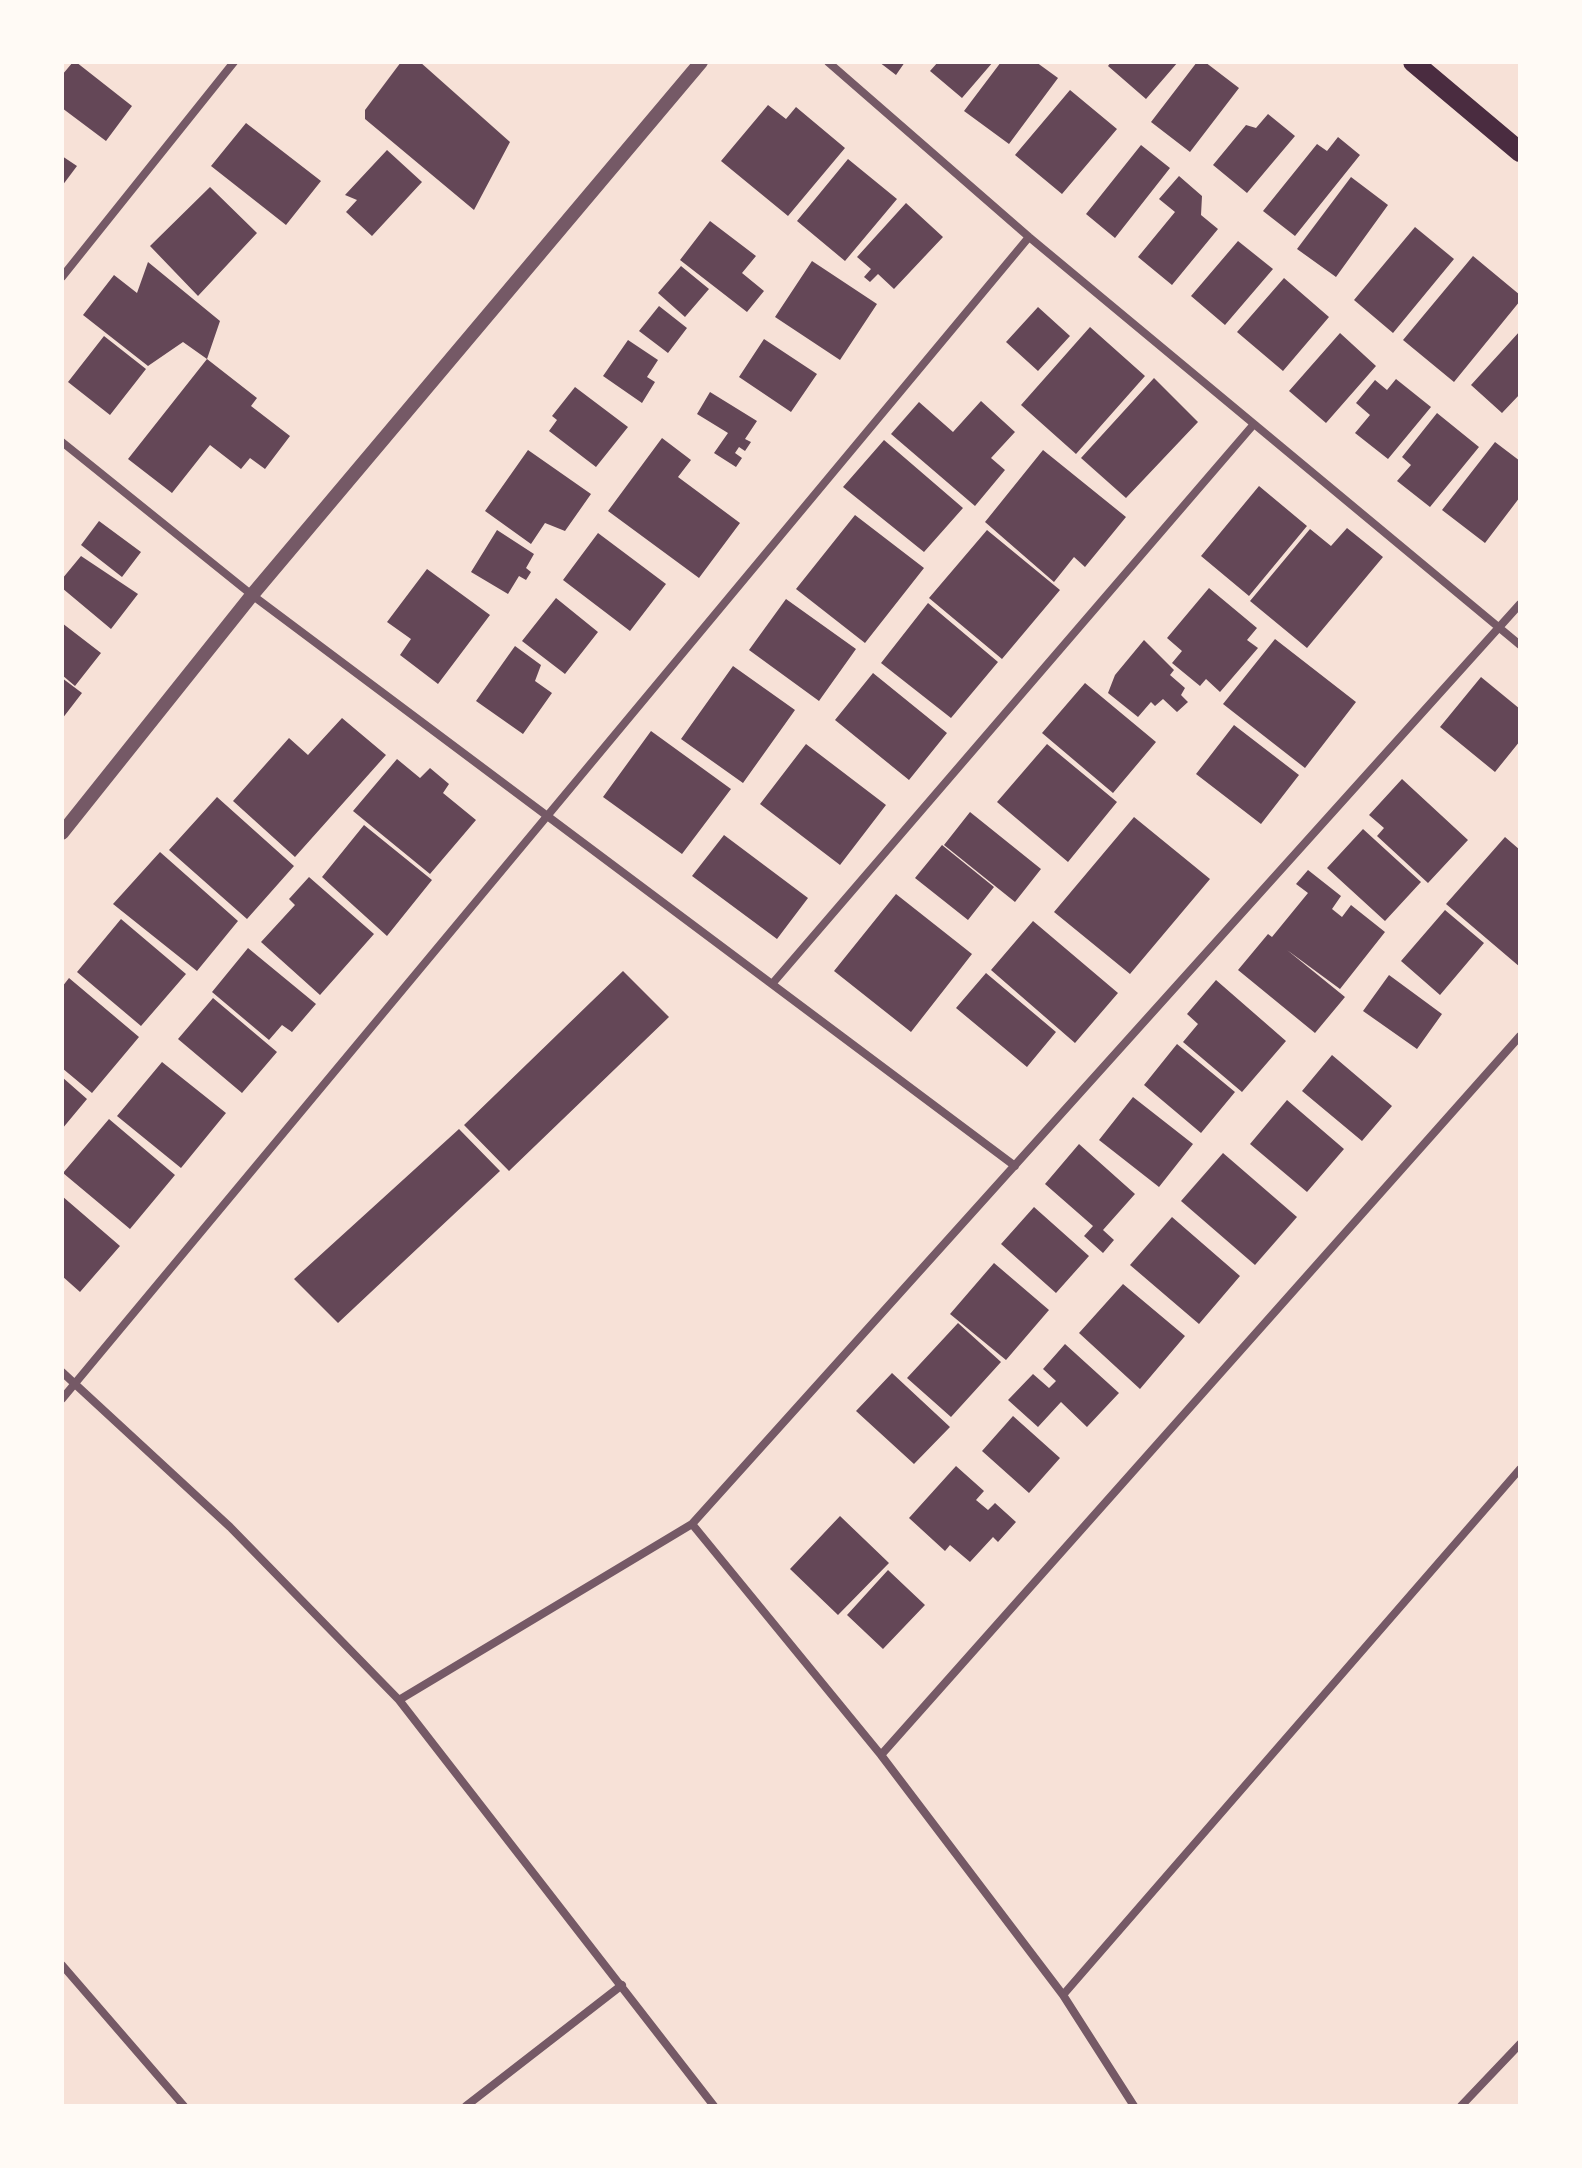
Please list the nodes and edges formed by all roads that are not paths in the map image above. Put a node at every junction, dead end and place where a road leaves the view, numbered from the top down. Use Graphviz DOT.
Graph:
graph roads {
  1 [pos="234,62"];
  2 [pos="701,62"];
  3 [pos="828,62"];
  4 [pos="1413,62"];
  5 [pos="1520,152"];
  6 [pos="1029,237"];
  7 [pos="62,277"];
  8 [pos="1254,424"];
  9 [pos="62,442"];
  10 [pos="252,595"];
  11 [pos="1520,604"];
  12 [pos="1500,628"];
  13 [pos="1520,645"];
  14 [pos="548,815"];
  15 [pos="62,833"];
  16 [pos="772,984"];
  17 [pos="1520,1036"];
  18 [pos="1015,1166"];
  19 [pos="62,1372"];
  20 [pos="74,1383"];
  21 [pos="62,1399"];
  22 [pos="1520,1469"];
  23 [pos="692,1524"];
  24 [pos="399,1700"];
  25 [pos="881,1755"];
  26 [pos="62,1965"];
  27 [pos="622,1985"];
  28 [pos="1063,1995"];
  29 [pos="1520,2044"];
  30 [pos="184,2106"];
  31 [pos="466,2106"];
  32 [pos="714,2106"];
  33 [pos="1134,2106"];
  34 [pos="1461,2106"];
  1 -- 7 [label="street"];
  2 -- 10 [label="street"];
  3 -- 6 [label="street"];
  4 -- 5 [label="main road"];
  6 -- 8 [label="street"];
  6 -- 14 [label="street"];
  8 -- 12 [label="street"];
  8 -- 16 [label="street"];
  9 -- 10 [label="street"];
  10 -- 14 [label="street"];
  10 -- 15 [label="street"];
  11 -- 12 [label="street"];
  12 -- 13 [label="street"];
  12 -- 18 [label="street"];
  14 -- 16 [label="street"];
  14 -- 20 [label="street"];
  16 -- 18 [label="street"];
  17 -- 25 [label="street"];
  18 -- 23 [label="street"];
  19 -- 20 [label="street"];
  20 -- 21 [label="street"];
  20 -- 24 [label="street"];
  22 -- 28 [label="street"];
  23 -- 24 [label="street"];
  23 -- 25 [label="street"];
  24 -- 27 [label="street"];
  25 -- 28 [label="street"];
  26 -- 30 [label="street"];
  27 -- 31 [label="street"];
  27 -- 32 [label="street"];
  28 -- 33 [label="street"];
  29 -- 34 [label="street"];
}
